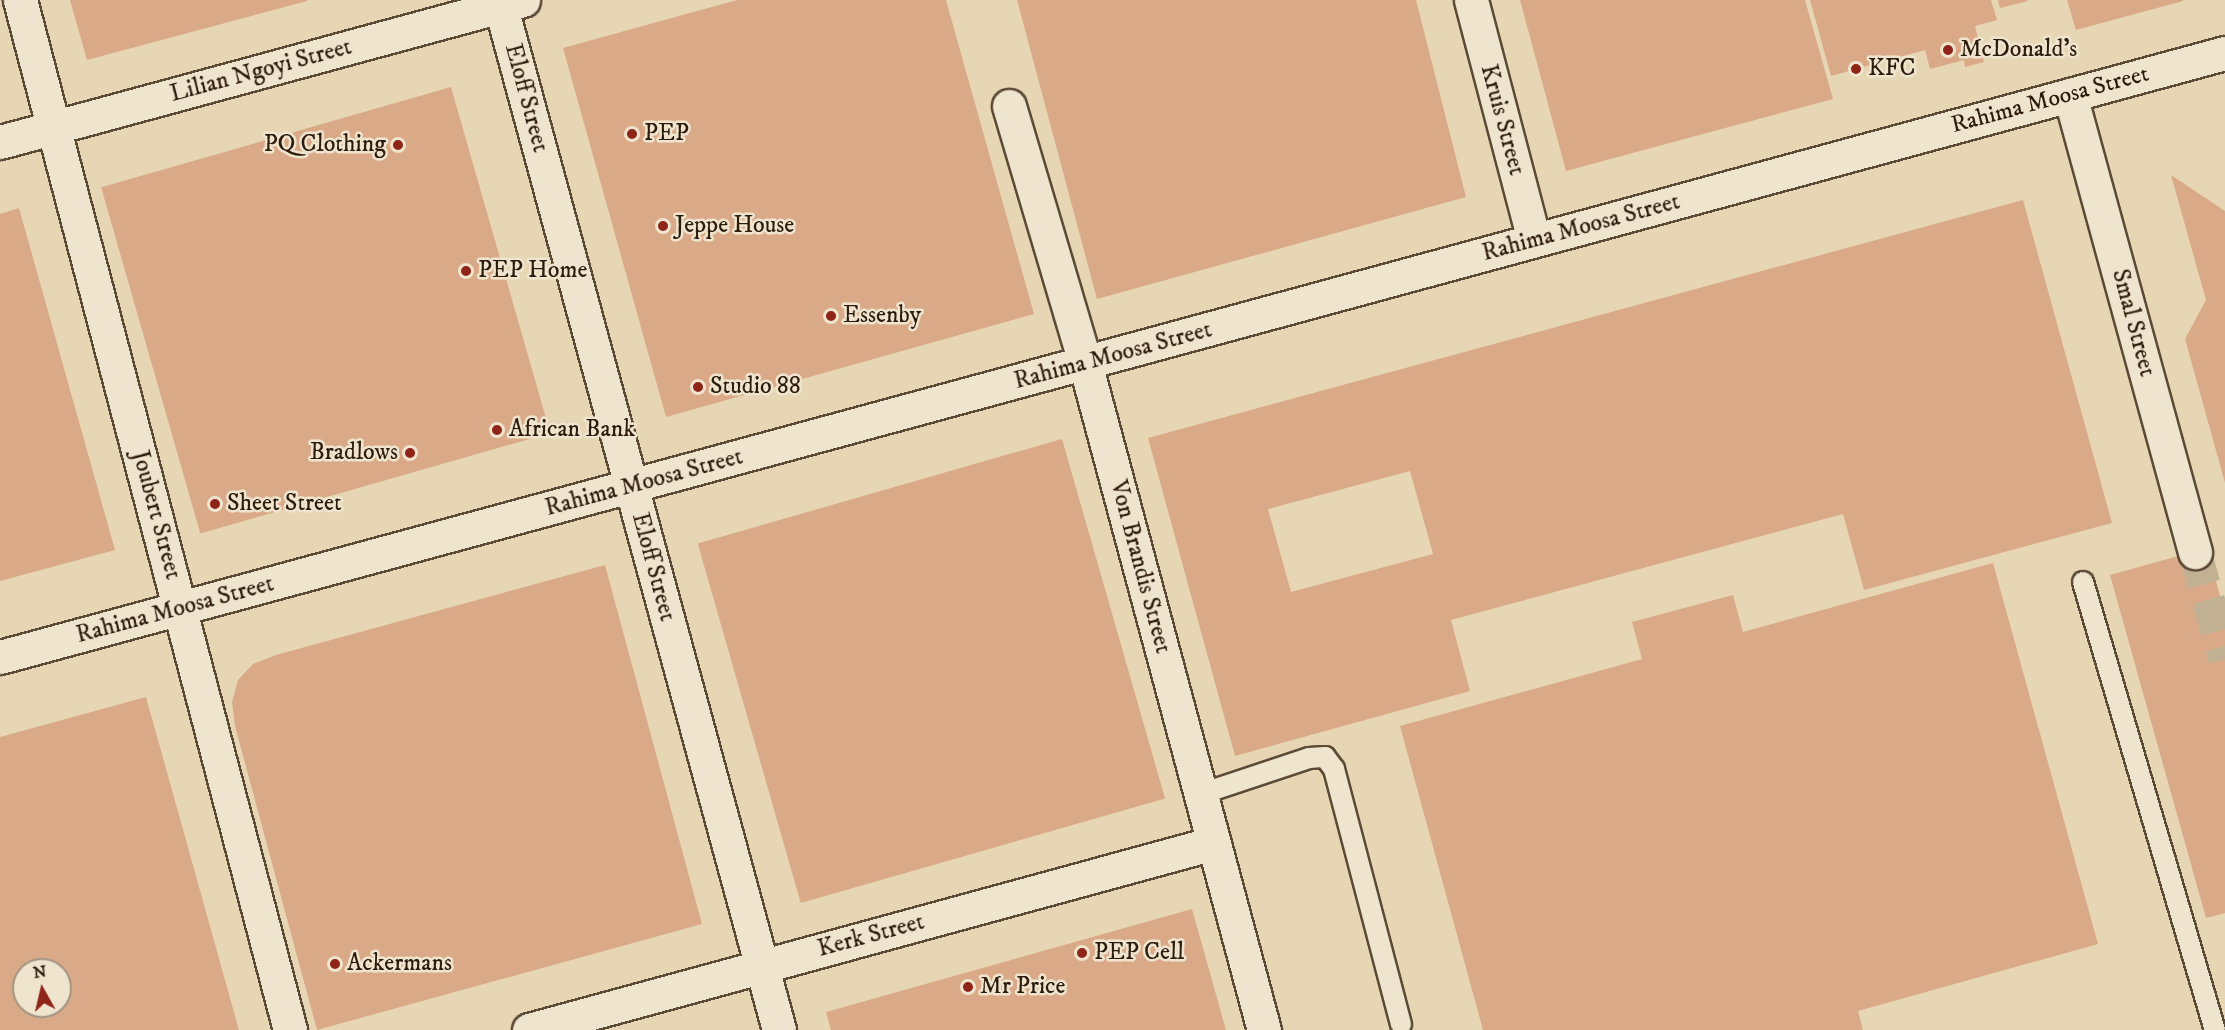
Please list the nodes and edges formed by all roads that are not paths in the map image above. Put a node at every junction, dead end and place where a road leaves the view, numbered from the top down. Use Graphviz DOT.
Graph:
graph roads {
  1 [pos="20,0"];
  2 [pos="1471,0"];
  3 [pos="508,2"];
  4 [pos="2225,52"];
  5 [pos="2070,94"];
  6 [pos="1009,106"];
  7 [pos="54,128"];
  8 [pos="0,142"];
  9 [pos="1534,240"];
  10 [pos="1085,363"];
  11 [pos="632,487"];
  12 [pos="2195,552"];
  13 [pos="2083,582"];
  14 [pos="181,609"];
  15 [pos="0,657"];
  16 [pos="1201,794"];
  17 [pos="1214,843"];
  18 [pos="762,965"];
  19 [pos="1401,1024"];
  20 [pos="290,1030"];
  21 [pos="528,1030"];
  22 [pos="779,1030"];
  23 [pos="1264,1030"];
  24 [pos="2215,1030"];
  1 -- 7 [label="street, Joubert Street"];
  2 -- 9 [label="street, Kruis Street"];
  3 -- 7 [label="street, Lilian Ngoyi Street"];
  3 -- 11 [label="street, Eloff Street"];
  4 -- 5 [label="street, Rahima Moosa Street"];
  5 -- 9 [label="street, Rahima Moosa Street"];
  5 -- 12 [label="street, Smal Street"];
  6 -- 10 [label="street, Von Brandis Street"];
  7 -- 8 [label="street, Lilian Ngoyi Street"];
  7 -- 14 [label="street, Joubert Street"];
  9 -- 10 [label="street, Rahima Moosa Street"];
  10 -- 11 [label="street, Rahima Moosa Street"];
  10 -- 16 [label="street, Von Brandis Street"];
  11 -- 14 [label="street, Rahima Moosa Street"];
  11 -- 18 [label="street, Eloff Street"];
  13 -- 24 [label="lane"];
  14 -- 15 [label="street, Rahima Moosa Street"];
  14 -- 20 [label="street, Joubert Street"];
  16 -- 17 [label="street, Von Brandis Street"];
  16 -- 19 [label="lane"];
  17 -- 18 [label="street, Kerk Street"];
  17 -- 23 [label="street, Von Brandis Street"];
  18 -- 21 [label="street, Kerk Street"];
  18 -- 22 [label="street, Eloff Street"];
}
